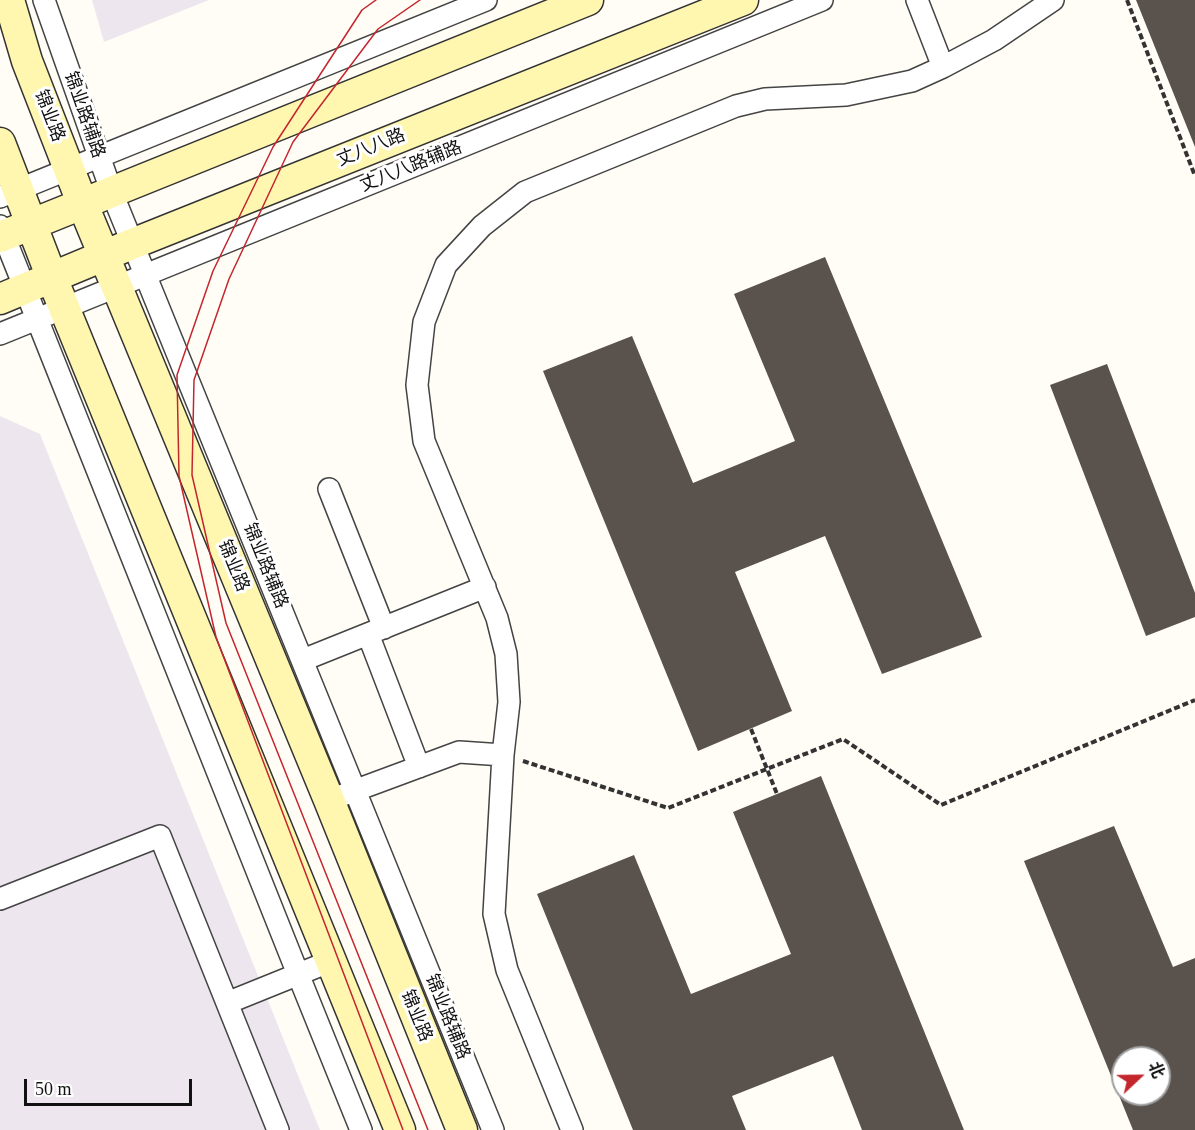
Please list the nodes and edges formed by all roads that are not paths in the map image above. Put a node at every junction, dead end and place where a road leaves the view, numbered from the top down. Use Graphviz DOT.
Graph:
graph roads {
  1 [pos="9,0"];
  2 [pos="44,0"];
  3 [pos="486,0"];
  4 [pos="588,0"];
  5 [pos="743,0"];
  6 [pos="822,0"];
  7 [pos="917,0"];
  8 [pos="1053,0"];
  9 [pos="943,67"];
  10 [pos="0,143"];
  11 [pos="98,157"];
  12 [pos="69,168"];
  13 [pos="9,193"];
  14 [pos="112,193"];
  15 [pos="83,205"];
  16 [pos="31,224"];
  17 [pos="1,233"];
  18 [pos="132,244"];
  19 [pos="105,256"];
  20 [pos="146,275"];
  21 [pos="52,278"];
  22 [pos="117,286"];
  23 [pos="12,294"];
  24 [pos="64,308"];
  25 [pos="36,320"];
  26 [pos="0,334"];
  27 [pos="328,489"];
  28 [pos="484,587"];
  29 [pos="376,631"];
  30 [pos="303,660"];
  31 [pos="503,755"];
  32 [pos="419,767"];
  33 [pos="342,795"];
  34 [pos="0,900"];
  35 [pos="331,961"];
  36 [pos="297,974"];
  37 [pos="227,1003"];
  38 [pos="278,1130"];
  39 [pos="362,1130"];
  40 [pos="400,1130"];
  41 [pos="462,1130"];
  42 [pos="493,1130"];
  43 [pos="572,1130"];
  1 -- 12 [label="main road, 锦业路"];
  2 -- 11 [label="street, 锦业路辅路"];
  3 -- 11 [label="street"];
  4 -- 14 [label="main road"];
  5 -- 18 [label="main road, 丈八八路"];
  6 -- 20 [label="street, 丈八八路辅路"];
  7 -- 9 [label="street"];
  8 -- 9 [label="street"];
  9 -- 28 [label="street"];
  10 -- 13 [label="main road"];
  11 -- 12 [label="street"];
  11 -- 14 [label="street, 锦业路辅路"];
  12 -- 13 [label="street"];
  12 -- 15 [label="main road, 锦业路"];
  13 -- 16 [label="main road"];
  14 -- 15 [label="main road"];
  14 -- 18 [label="street, 锦业路辅路"];
  15 -- 16 [label="main road"];
  15 -- 19 [label="main road, 锦业路"];
  16 -- 17 [label="main road"];
  16 -- 21 [label="main road"];
  17 -- 23 [label="street"];
  18 -- 19 [label="main road, 丈八八路"];
  18 -- 20 [label="street, 锦业路辅路"];
  19 -- 21 [label="main road, 丈八八路"];
  19 -- 22 [label="main road, 锦业路"];
  20 -- 22 [label="street, 丈八八路辅路"];
  20 -- 30 [label="street, 锦业路辅路"];
  21 -- 23 [label="main road, 丈八八路"];
  21 -- 24 [label="main road"];
  22 -- 24 [label="street, 丈八八路辅路"];
  22 -- 33 [label="main road, 锦业路"];
  23 -- 25 [label="street"];
  24 -- 25 [label="street, 丈八八路辅路"];
  24 -- 35 [label="main road"];
  25 -- 26 [label="street, 丈八八路辅路"];
  25 -- 36 [label="street"];
  27 -- 29 [label="street"];
  28 -- 29 [label="street"];
  28 -- 31 [label="street"];
  29 -- 30 [label="street"];
  29 -- 32 [label="street"];
  30 -- 33 [label="street, 锦业路辅路"];
  31 -- 32 [label="street"];
  31 -- 43 [label="street"];
  32 -- 33 [label="street"];
  33 -- 41 [label="main road, 锦业路"];
  33 -- 42 [label="street, 锦业路辅路"];
  34 -- 37 [label="street"];
  35 -- 36 [label="street"];
  35 -- 40 [label="main road"];
  36 -- 37 [label="street"];
  36 -- 39 [label="street"];
  37 -- 38 [label="street"];
}
